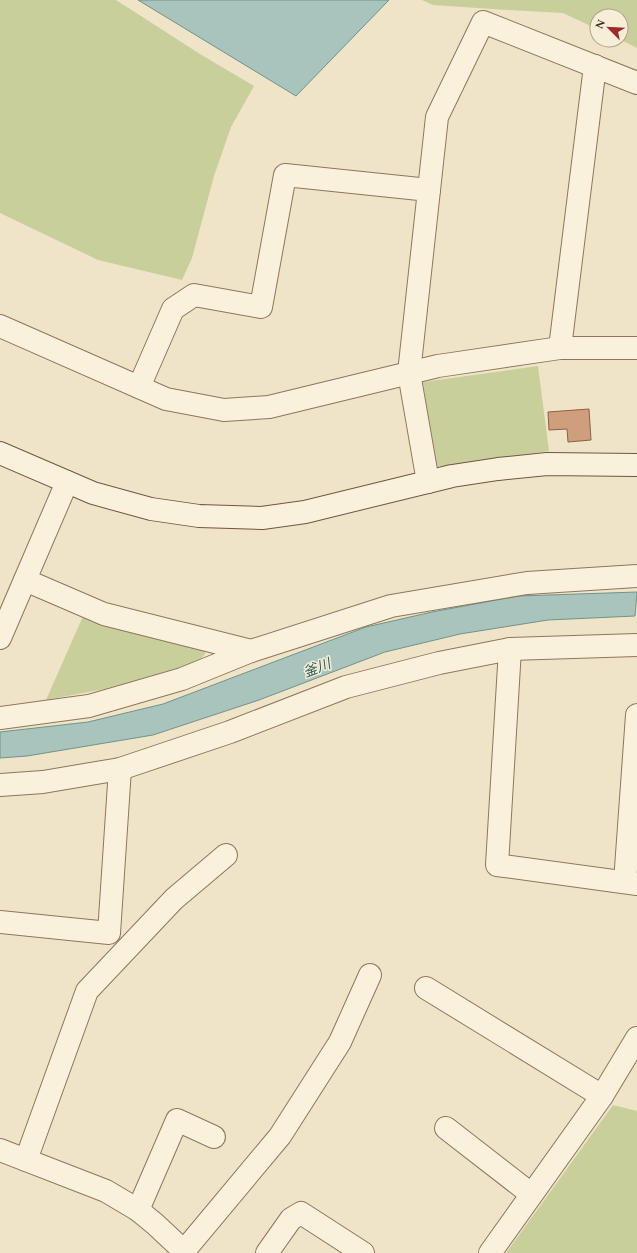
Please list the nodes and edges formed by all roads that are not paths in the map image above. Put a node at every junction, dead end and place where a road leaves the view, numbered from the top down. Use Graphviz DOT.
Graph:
graph roads {
  1 [pos="595,66"];
  2 [pos="637,83"];
  3 [pos="429,190"];
  4 [pos="0,326"];
  5 [pos="560,348"];
  6 [pos="637,348"];
  7 [pos="409,373"];
  8 [pos="139,387"];
  9 [pos="0,453"];
  10 [pos="637,465"];
  11 [pos="67,482"];
  12 [pos="428,482"];
  13 [pos="637,576"];
  14 [pos="25,580"];
  15 [pos="0,638"];
  16 [pos="637,646"];
  17 [pos="510,649"];
  18 [pos="251,651"];
  19 [pos="637,715"];
  20 [pos="0,718"];
  21 [pos="120,769"];
  22 [pos="0,785"];
  23 [pos="226,855"];
  24 [pos="631,883"];
  25 [pos="0,922"];
  26 [pos="370,975"];
  27 [pos="426,988"];
  28 [pos="637,1038"];
  29 [pos="602,1096"];
  30 [pos="446,1128"];
  31 [pos="214,1137"];
  32 [pos="0,1150"];
  33 [pos="26,1160"];
  34 [pos="531,1194"];
  35 [pos="138,1210"];
  36 [pos="185,1252"];
  37 [pos="267,1253"];
  38 [pos="363,1253"];
  39 [pos="490,1253"];
  1 -- 2 [label="street"];
  1 -- 3 [label="street"];
  1 -- 5 [label="street"];
  3 -- 7 [label="street"];
  3 -- 8 [label="street"];
  4 -- 8 [label="street"];
  5 -- 6 [label="street"];
  5 -- 7 [label="street"];
  7 -- 8 [label="street"];
  7 -- 12 [label="street"];
  9 -- 11 [label="street"];
  10 -- 12 [label="street"];
  11 -- 12 [label="street"];
  11 -- 14 [label="street"];
  13 -- 18 [label="street"];
  14 -- 15 [label="street"];
  14 -- 18 [label="street"];
  16 -- 17 [label="street"];
  17 -- 21 [label="street"];
  17 -- 24 [label="street"];
  18 -- 20 [label="street"];
  19 -- 24 [label="street"];
  21 -- 22 [label="street"];
  21 -- 25 [label="street"];
  23 -- 33 [label="street"];
  26 -- 36 [label="street"];
  27 -- 29 [label="street"];
  28 -- 29 [label="street"];
  29 -- 34 [label="street"];
  30 -- 34 [label="street"];
  31 -- 35 [label="street"];
  32 -- 33 [label="street"];
  33 -- 35 [label="street"];
  34 -- 39 [label="street"];
  35 -- 36 [label="street"];
  37 -- 38 [label="street"];
}
